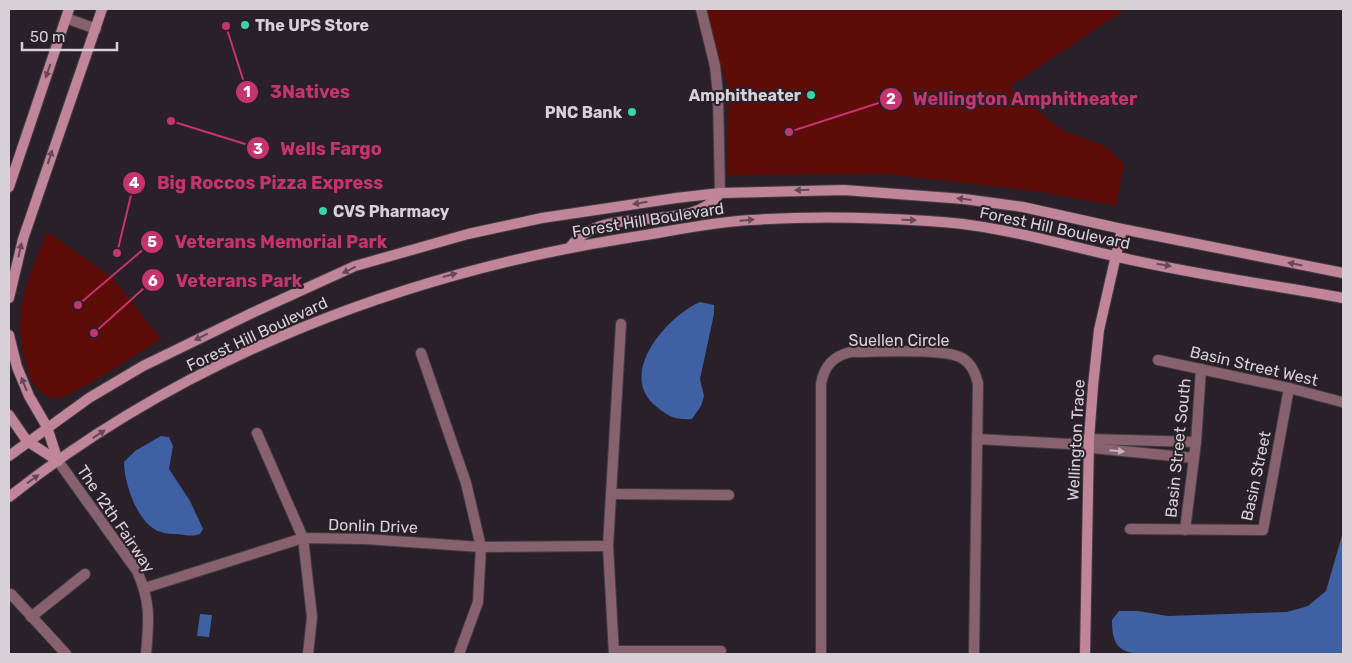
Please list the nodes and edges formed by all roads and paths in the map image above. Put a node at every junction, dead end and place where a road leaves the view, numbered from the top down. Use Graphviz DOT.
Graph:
graph roads {
  1 [pos="102,9"];
  2 [pos="701,9"];
  3 [pos="68,14"];
  4 [pos="96,29"];
  5 [pos="9,187"];
  6 [pos="720,193"];
  7 [pos="1122,229"];
  8 [pos="570,246"];
  9 [pos="1116,257"];
  10 [pos="1343,273"];
  11 [pos="9,298"];
  12 [pos="1343,298"];
  13 [pos="621,324"];
  14 [pos="9,335"];
  15 [pos="421,353"];
  16 [pos="1158,360"];
  17 [pos="1201,369"];
  18 [pos="1289,388"];
  19 [pos="1342,402"];
  20 [pos="9,415"];
  21 [pos="47,427"];
  22 [pos="257,433"];
  23 [pos="977,439"];
  24 [pos="27,441"];
  25 [pos="1196,442"];
  26 [pos="1089,444"];
  27 [pos="9,456"];
  28 [pos="1194,458"];
  29 [pos="58,461"];
  30 [pos="612,494"];
  31 [pos="728,495"];
  32 [pos="9,497"];
  33 [pos="1130,529"];
  34 [pos="1185,530"];
  35 [pos="303,538"];
  36 [pos="608,546"];
  37 [pos="481,547"];
  38 [pos="85,574"];
  39 [pos="145,588"];
  40 [pos="10,594"];
  41 [pos="31,617"];
  42 [pos="721,651"];
  43 [pos="614,652"];
  44 [pos="66,654"];
  45 [pos="146,654"];
  46 [pos="308,654"];
  47 [pos="459,654"];
  48 [pos="821,654"];
  49 [pos="974,654"];
  50 [pos="1085,654"];
  1 -- 4 [label="main road"];
  2 -- 6 [label="street"];
  3 -- 4 [label="street"];
  3 -- 5 [label="main road, one-way"];
  11 -- 4 [label="main road, one-way"];
  7 -- 6 [label="main road, Forest Hill Boulevard, one-way"];
  6 -- 8 [label="main road"];
  6 -- 21 [label="main road, Forest Hill Boulevard, one-way"];
  7 -- 9 [label="main road, Wellington Trace"];
  10 -- 7 [label="main road, Forest Hill Boulevard, one-way"];
  8 -- 9 [label="main road, Forest Hill Boulevard, one-way"];
  29 -- 8 [label="main road, Forest Hill Boulevard, one-way"];
  9 -- 12 [label="main road, Forest Hill Boulevard, one-way"];
  9 -- 26 [label="main road, Wellington Trace"];
  13 -- 30 [label="street"];
  21 -- 14 [label="main road, one-way"];
  15 -- 37 [label="street"];
  16 -- 17 [label="street, Basin Street West"];
  17 -- 18 [label="street, Basin Street West"];
  17 -- 25 [label="street, Basin Street South"];
  18 -- 19 [label="street, Basin Street West"];
  18 -- 34 [label="street, Basin Street"];
  20 -- 24 [label="main road"];
  21 -- 24 [label="main road, Forest Hill Boulevard"];
  21 -- 29 [label="main road"];
  22 -- 35 [label="street"];
  23 -- 26 [label="street"];
  23 -- 48 [label="street, Suellen Circle"];
  23 -- 49 [label="street, Suellen Circle"];
  24 -- 27 [label="main road, Forest Hill Boulevard"];
  24 -- 29 [label="main road"];
  25 -- 26 [label="street"];
  25 -- 28 [label="street, Basin Street South"];
  26 -- 28 [label="street, one-way"];
  26 -- 50 [label="main road, Wellington Trace"];
  28 -- 34 [label="street, Basin Street South"];
  32 -- 29 [label="main road, Forest Hill Boulevard, one-way"];
  29 -- 39 [label="street, The 12th Fairway"];
  30 -- 31 [label="street"];
  30 -- 36 [label="street"];
  33 -- 34 [label="street, Basin Street"];
  35 -- 37 [label="street, Donlin Drive"];
  35 -- 39 [label="street, Donlin Drive"];
  35 -- 46 [label="street"];
  36 -- 37 [label="street, Donlin Drive"];
  36 -- 43 [label="street"];
  37 -- 47 [label="street"];
  38 -- 41 [label="street"];
  39 -- 45 [label="street, The 12th Fairway"];
  40 -- 41 [label="street"];
  41 -- 44 [label="street"];
  42 -- 43 [label="street"];
}
